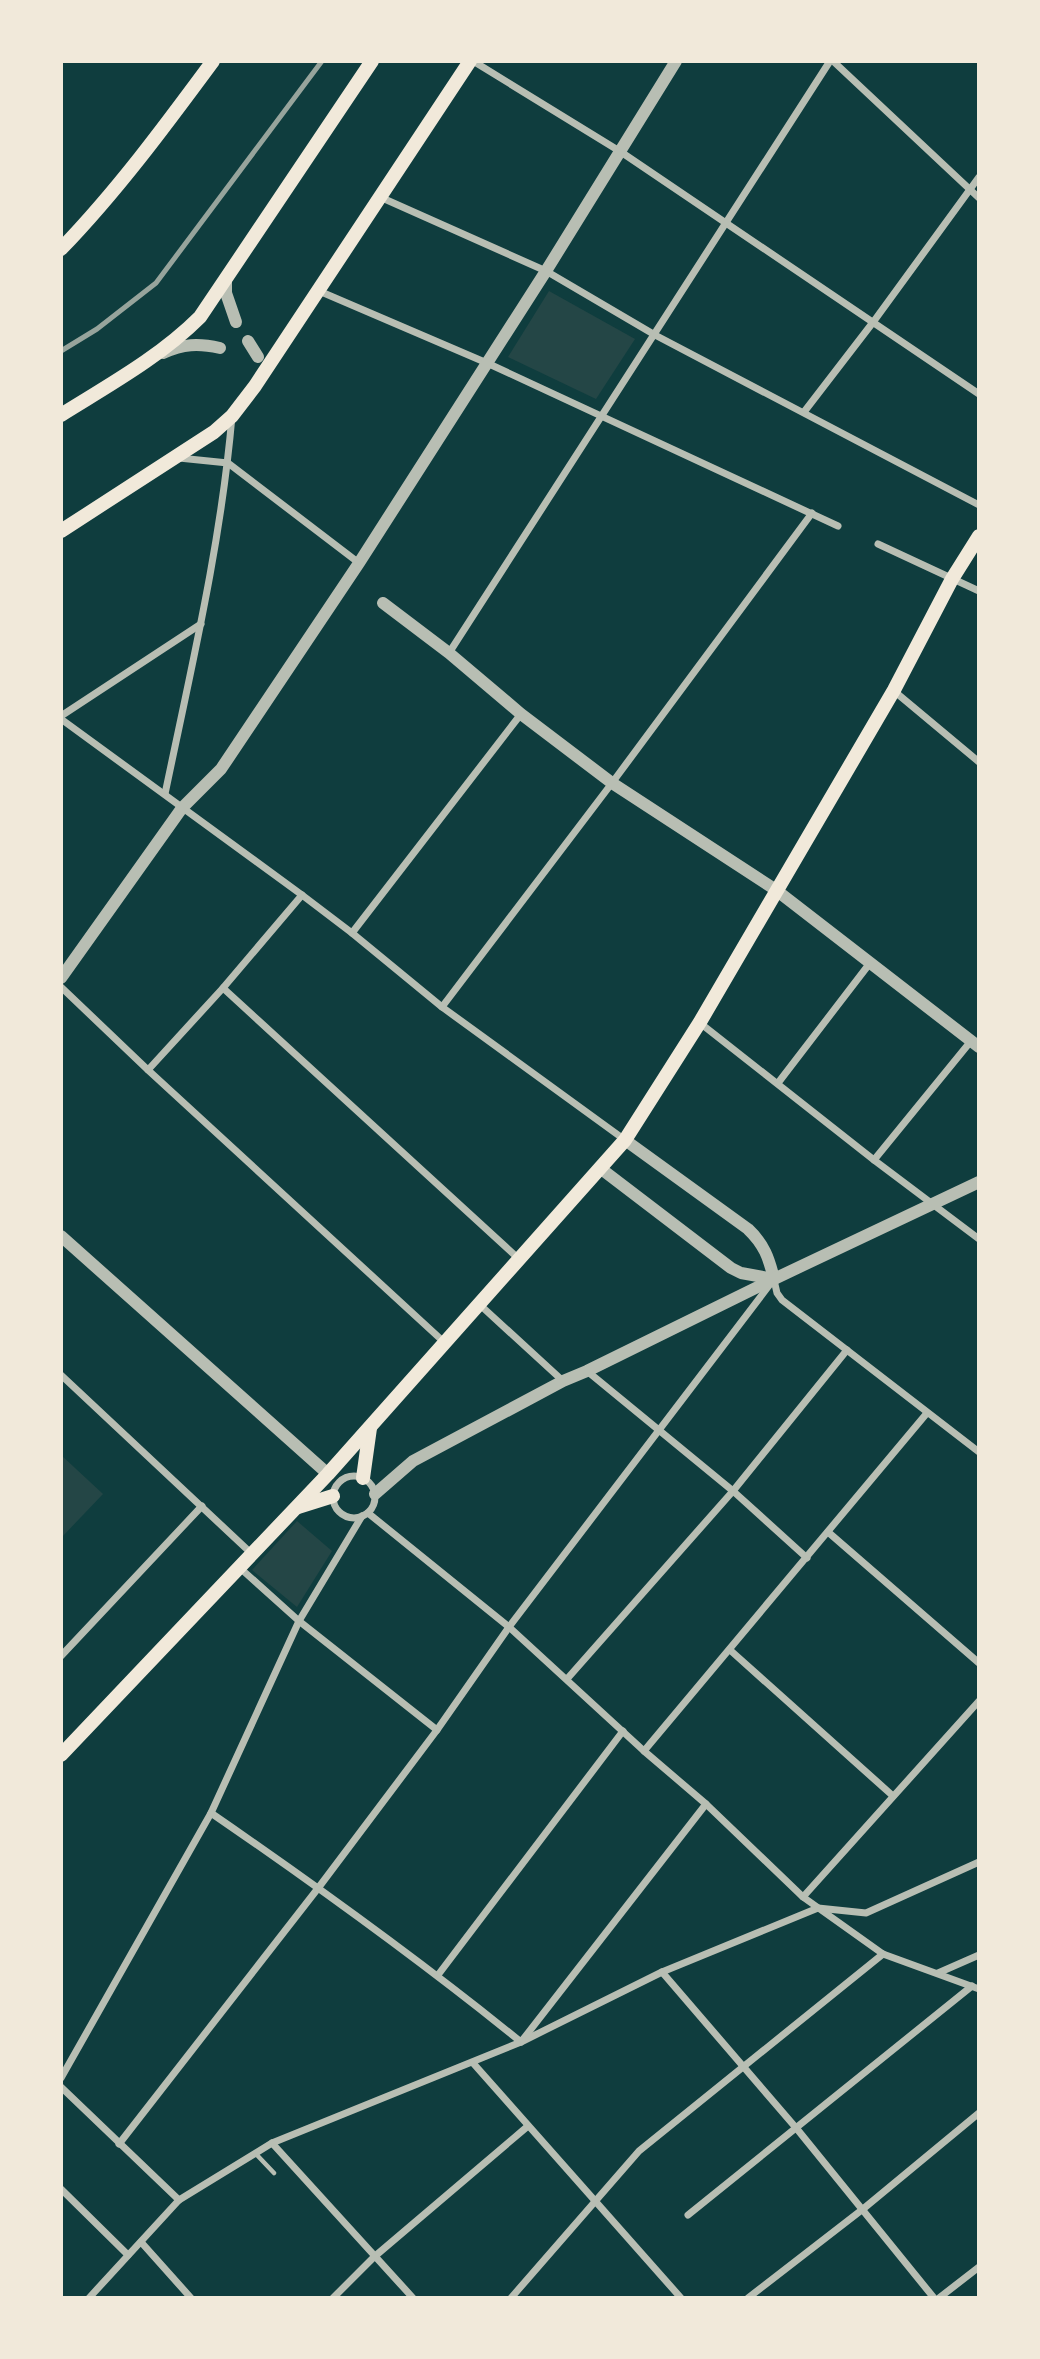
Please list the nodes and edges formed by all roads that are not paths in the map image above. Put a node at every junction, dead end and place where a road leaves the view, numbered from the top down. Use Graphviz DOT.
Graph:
graph roads {
  1 [pos="213,61"];
  2 [pos="372,61"];
  3 [pos="472,61"];
  4 [pos="676,61"];
  5 [pos="832,61"];
  6 [pos="621,152"];
  7 [pos="979,177"];
  8 [pos="970,190"];
  9 [pos="379,197"];
  10 [pos="979,198"];
  11 [pos="728,223"];
  12 [pos="61,249"];
  13 [pos="546,271"];
  14 [pos="226,278"];
  15 [pos="319,291"];
  16 [pos="874,321"];
  17 [pos="236,322"];
  18 [pos="655,335"];
  19 [pos="248,341"];
  20 [pos="220,348"];
  21 [pos="241,353"];
  22 [pos="147,360"];
  23 [pos="487,363"];
  24 [pos="979,394"];
  25 [pos="804,412"];
  26 [pos="61,415"];
  27 [pos="232,416"];
  28 [pos="603,416"];
  29 [pos="175,457"];
  30 [pos="228,463"];
  31 [pos="979,505"];
  32 [pos="812,513"];
  33 [pos="838,526"];
  34 [pos="61,531"];
  35 [pos="979,536"];
  36 [pos="878,544"];
  37 [pos="359,563"];
  38 [pos="952,579"];
  39 [pos="979,591"];
  40 [pos="383,603"];
  41 [pos="201,624"];
  42 [pos="449,653"];
  43 [pos="894,690"];
  44 [pos="521,714"];
  45 [pos="61,717"];
  46 [pos="979,762"];
  47 [pos="612,783"];
  48 [pos="165,794"];
  49 [pos="183,807"];
  50 [pos="776,890"];
  51 [pos="302,895"];
  52 [pos="352,933"];
  53 [pos="870,963"];
  54 [pos="61,978"];
  55 [pos="61,986"];
  56 [pos="223,988"];
  57 [pos="442,1006"];
  58 [pos="700,1022"];
  59 [pos="975,1044"];
  60 [pos="148,1070"];
  61 [pos="778,1083"];
  62 [pos="625,1140"];
  63 [pos="874,1160"];
  64 [pos="600,1168"];
  65 [pos="979,1182"];
  66 [pos="934,1203"];
  67 [pos="61,1236"];
  68 [pos="979,1239"];
  69 [pos="519,1259"];
  70 [pos="774,1279"];
  71 [pos="480,1304"];
  72 [pos="445,1343"];
  73 [pos="847,1350"];
  74 [pos="587,1371"];
  75 [pos="61,1375"];
  76 [pos="563,1381"];
  77 [pos="927,1413"];
  78 [pos="370,1428"];
  79 [pos="659,1432"];
  80 [pos="979,1452"];
  81 [pos="328,1474"];
  82 [pos="363,1478"];
  83 [pos="733,1492"];
  84 [pos="374,1494"];
  85 [pos="333,1496"];
  86 [pos="202,1506"];
  87 [pos="297,1507"];
  88 [pos="365,1514"];
  89 [pos="828,1532"];
  90 [pos="253,1554"];
  91 [pos="807,1558"];
  92 [pos="240,1568"];
  93 [pos="299,1621"];
  94 [pos="509,1627"];
  95 [pos="730,1650"];
  96 [pos="61,1656"];
  97 [pos="979,1663"];
  98 [pos="567,1679"];
  99 [pos="979,1701"];
  100 [pos="437,1730"];
  101 [pos="623,1731"];
  102 [pos="644,1751"];
  103 [pos="61,1755"];
  104 [pos="892,1796"];
  105 [pos="706,1804"];
  106 [pos="211,1813"];
  107 [pos="979,1862"];
  108 [pos="319,1887"];
  109 [pos="803,1897"];
  110 [pos="818,1908"];
  111 [pos="883,1954"];
  112 [pos="979,1955"];
  113 [pos="662,1972"];
  114 [pos="938,1973"];
  115 [pos="438,1975"];
  116 [pos="975,1988"];
  117 [pos="521,2042"];
  118 [pos="473,2063"];
  119 [pos="743,2067"];
  120 [pos="61,2078"];
  121 [pos="61,2087"];
  122 [pos="979,2113"];
  123 [pos="528,2126"];
  124 [pos="797,2129"];
  125 [pos="272,2143"];
  126 [pos="119,2144"];
  127 [pos="256,2153"];
  128 [pos="274,2173"];
  129 [pos="61,2189"];
  130 [pos="179,2200"];
  131 [pos="595,2202"];
  132 [pos="863,2209"];
  133 [pos="688,2215"];
  134 [pos="141,2242"];
  135 [pos="128,2255"];
  136 [pos="374,2257"];
  137 [pos="979,2267"];
  138 [pos="89,2298"];
  139 [pos="191,2298"];
  140 [pos="333,2298"];
  141 [pos="413,2298"];
  142 [pos="511,2298"];
  143 [pos="681,2298"];
  144 [pos="748,2298"];
  145 [pos="934,2298"];
  146 [pos="939,2298"];
  1 -- 12 [label="main road"];
  2 -- 14 [label="main road"];
  3 -- 6 [label="street"];
  3 -- 9 [label="main road"];
  4 -- 6 [label="street"];
  5 -- 8 [label="street"];
  5 -- 11 [label="street"];
  6 -- 11 [label="street"];
  6 -- 13 [label="street"];
  7 -- 8 [label="street"];
  8 -- 10 [label="street"];
  8 -- 16 [label="street"];
  9 -- 13 [label="street"];
  9 -- 15 [label="main road"];
  11 -- 16 [label="street"];
  11 -- 18 [label="street"];
  13 -- 18 [label="street"];
  13 -- 23 [label="street"];
  14 -- 17 [label="street"];
  14 -- 22 [label="main road"];
  15 -- 23 [label="street"];
  15 -- 27 [label="main road"];
  16 -- 24 [label="street"];
  16 -- 25 [label="street"];
  18 -- 25 [label="street"];
  18 -- 28 [label="street"];
  19 -- 21 [label="street"];
  20 -- 22 [label="street"];
  22 -- 26 [label="main road"];
  23 -- 28 [label="street"];
  23 -- 37 [label="street"];
  25 -- 31 [label="street"];
  27 -- 29 [label="main road"];
  27 -- 30 [label="street"];
  28 -- 32 [label="street"];
  28 -- 42 [label="street"];
  29 -- 30 [label="street"];
  29 -- 34 [label="main road"];
  30 -- 37 [label="street"];
  30 -- 41 [label="street"];
  32 -- 33 [label="street"];
  32 -- 47 [label="street"];
  35 -- 38 [label="main road"];
  36 -- 38 [label="street"];
  37 -- 49 [label="street"];
  38 -- 39 [label="street"];
  38 -- 43 [label="main road"];
  40 -- 42 [label="street"];
  41 -- 45 [label="street"];
  41 -- 48 [label="street"];
  42 -- 44 [label="street"];
  43 -- 46 [label="street"];
  43 -- 50 [label="main road"];
  44 -- 47 [label="street"];
  44 -- 52 [label="street"];
  45 -- 48 [label="street"];
  47 -- 50 [label="street"];
  47 -- 57 [label="street"];
  48 -- 49 [label="street"];
  49 -- 51 [label="street"];
  49 -- 54 [label="street"];
  50 -- 53 [label="street"];
  50 -- 58 [label="main road"];
  51 -- 52 [label="street"];
  51 -- 56 [label="street"];
  52 -- 57 [label="street"];
  53 -- 59 [label="street"];
  53 -- 61 [label="street"];
  55 -- 60 [label="street"];
  56 -- 60 [label="street"];
  56 -- 69 [label="street"];
  57 -- 62 [label="street"];
  58 -- 61 [label="street"];
  58 -- 62 [label="main road"];
  59 -- 63 [label="street"];
  60 -- 72 [label="street"];
  61 -- 63 [label="street"];
  62 -- 64 [label="main road"];
  62 -- 70 [label="street"];
  63 -- 66 [label="street"];
  64 -- 69 [label="main road"];
  64 -- 70 [label="street"];
  65 -- 66 [label="street"];
  66 -- 68 [label="street"];
  66 -- 70 [label="street"];
  67 -- 81 [label="street"];
  69 -- 71 [label="main road"];
  70 -- 73 [label="street"];
  70 -- 74 [label="street"];
  70 -- 79 [label="street"];
  71 -- 72 [label="main road"];
  71 -- 76 [label="street"];
  72 -- 78 [label="main road"];
  73 -- 77 [label="street"];
  73 -- 83 [label="street"];
  74 -- 76 [label="street"];
  74 -- 79 [label="street"];
  75 -- 86 [label="street"];
  76 -- 84 [label="street"];
  77 -- 80 [label="street"];
  77 -- 89 [label="street"];
  78 -- 81 [label="main road"];
  78 -- 82 [label="main road"];
  79 -- 83 [label="street"];
  79 -- 94 [label="street"];
  81 -- 87 [label="main road"];
  82 -- 84 [label="street"];
  82 -- 85 [label="street"];
  83 -- 91 [label="street"];
  83 -- 98 [label="street"];
  84 -- 88 [label="street"];
  85 -- 87 [label="main road"];
  85 -- 88 [label="street"];
  86 -- 90 [label="street"];
  86 -- 96 [label="street"];
  87 -- 90 [label="main road"];
  88 -- 93 [label="street"];
  88 -- 94 [label="street"];
  89 -- 91 [label="street"];
  89 -- 97 [label="street"];
  90 -- 92 [label="main road"];
  91 -- 95 [label="street"];
  92 -- 93 [label="street"];
  92 -- 103 [label="main road"];
  93 -- 100 [label="street"];
  93 -- 106 [label="street"];
  94 -- 98 [label="street"];
  94 -- 100 [label="street"];
  95 -- 102 [label="street"];
  95 -- 104 [label="street"];
  98 -- 101 [label="street"];
  99 -- 104 [label="street"];
  100 -- 108 [label="street"];
  101 -- 102 [label="street"];
  101 -- 115 [label="street"];
  102 -- 105 [label="street"];
  104 -- 109 [label="street"];
  105 -- 109 [label="street"];
  105 -- 117 [label="street"];
  106 -- 108 [label="street"];
  106 -- 120 [label="street"];
  107 -- 110 [label="street"];
  108 -- 115 [label="street"];
  108 -- 126 [label="street"];
  109 -- 110 [label="street"];
  110 -- 111 [label="street"];
  110 -- 113 [label="street"];
  111 -- 114 [label="street"];
  111 -- 119 [label="street"];
  112 -- 114 [label="street"];
  113 -- 117 [label="street"];
  113 -- 119 [label="street"];
  114 -- 116 [label="street"];
  115 -- 117 [label="street"];
  116 -- 124 [label="street"];
  117 -- 118 [label="street"];
  118 -- 123 [label="street"];
  118 -- 125 [label="street"];
  119 -- 124 [label="street"];
  119 -- 131 [label="street"];
  121 -- 126 [label="street"];
  122 -- 132 [label="street"];
  123 -- 131 [label="street"];
  123 -- 136 [label="street"];
  124 -- 132 [label="street"];
  124 -- 133 [label="street"];
  125 -- 127 [label="street"];
  125 -- 136 [label="street"];
  126 -- 130 [label="street"];
  127 -- 128 [label="lane"];
  127 -- 130 [label="street"];
  129 -- 135 [label="street"];
  130 -- 134 [label="street"];
  131 -- 142 [label="street"];
  131 -- 143 [label="street"];
  132 -- 144 [label="street"];
  132 -- 145 [label="street"];
  134 -- 135 [label="street"];
  134 -- 139 [label="street"];
  135 -- 138 [label="street"];
  136 -- 140 [label="street"];
  136 -- 141 [label="street"];
  137 -- 146 [label="street"];
}
